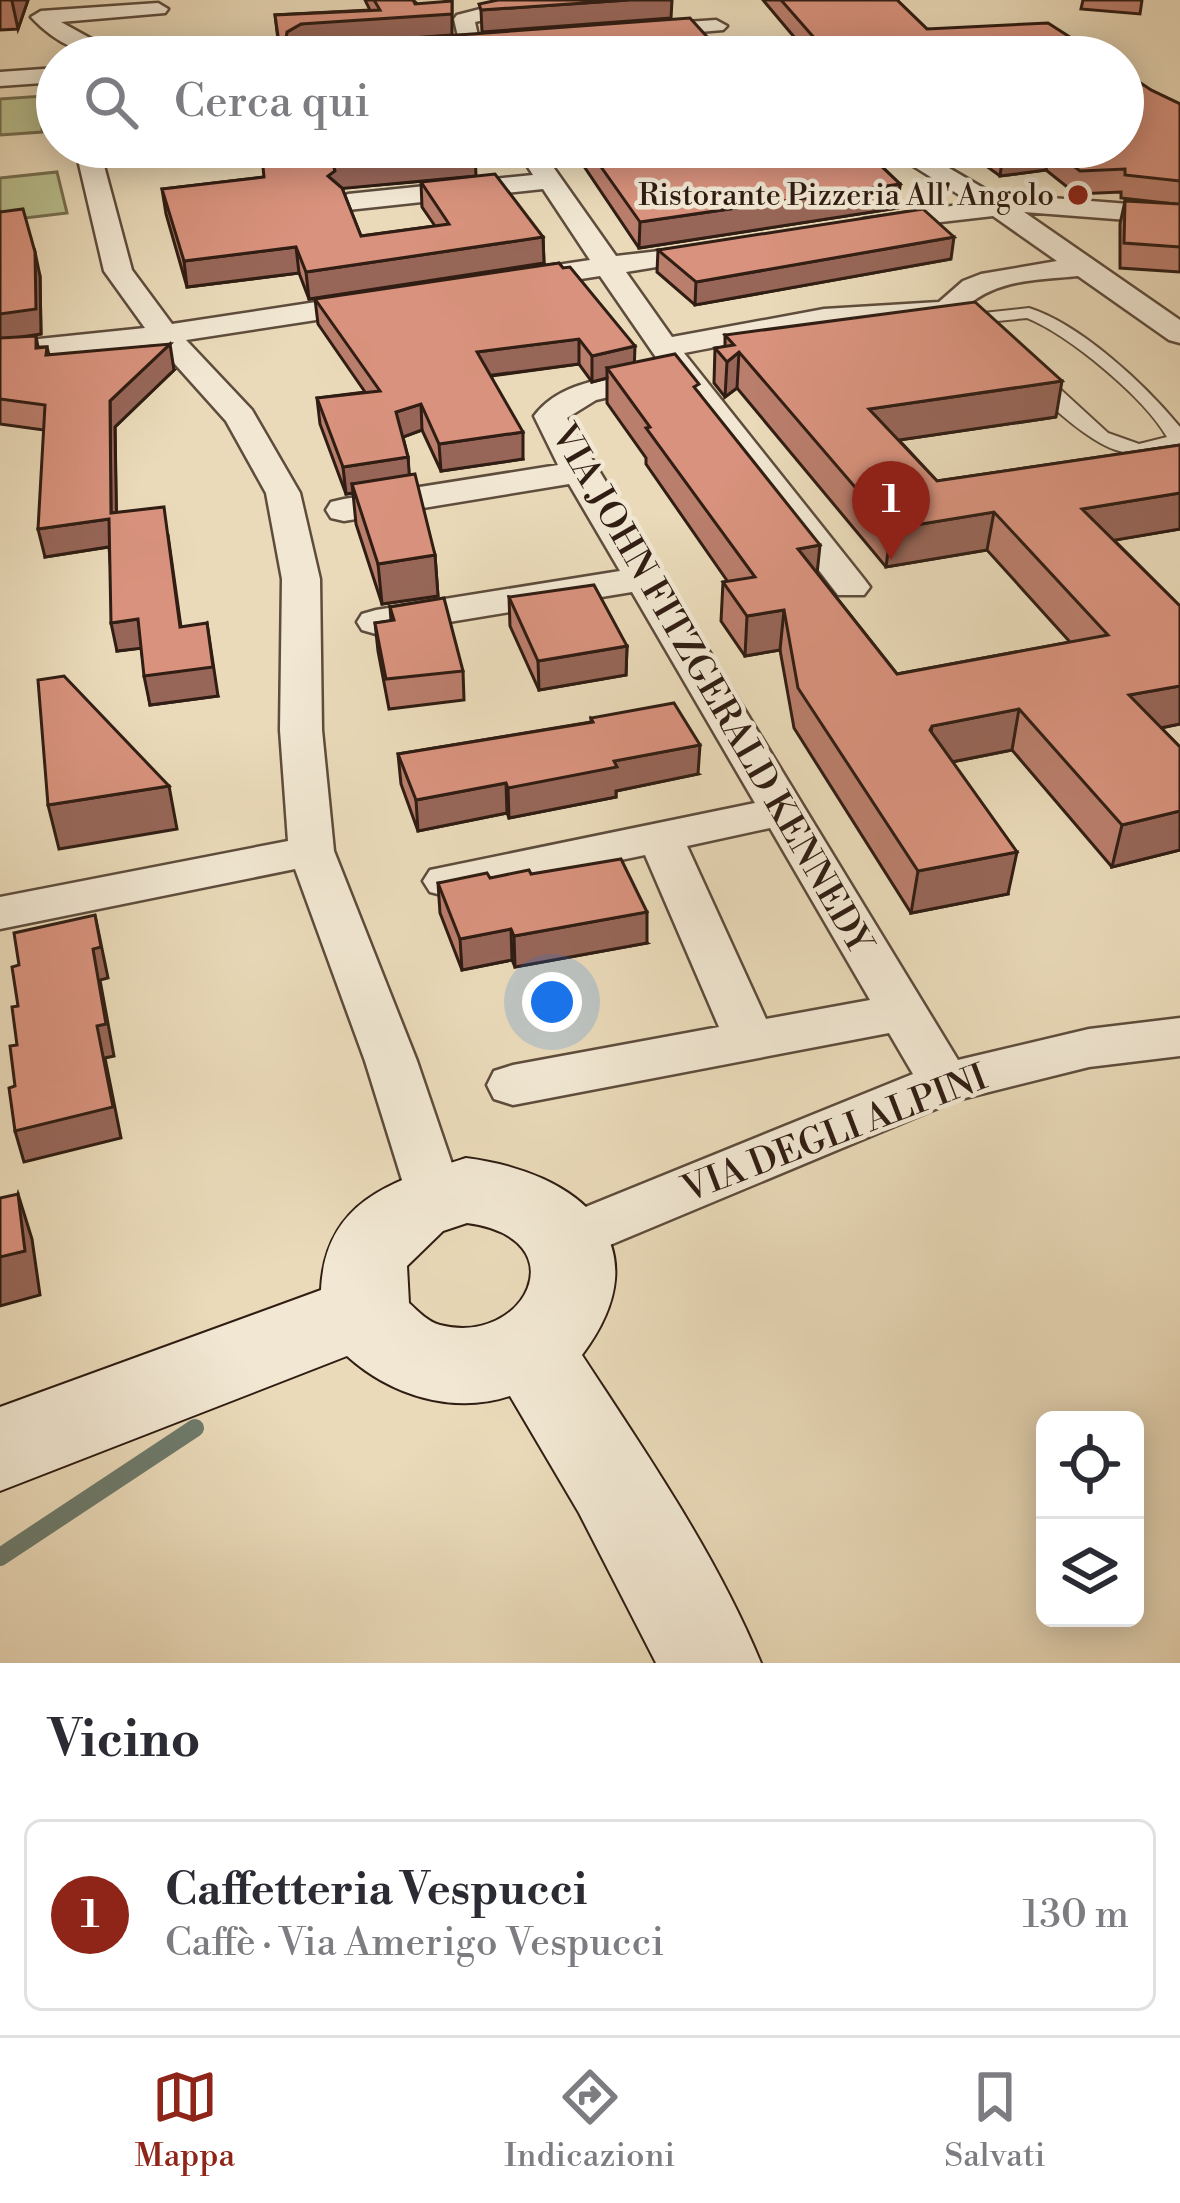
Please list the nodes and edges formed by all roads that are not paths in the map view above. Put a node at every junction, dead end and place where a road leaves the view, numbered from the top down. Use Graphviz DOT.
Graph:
graph roads {
  1 [pos="568,0"];
  2 [pos="685,0"];
  3 [pos="44,9"];
  4 [pos="158,9"];
  5 [pos="629,32"];
  6 [pos="66,36"];
  7 [pos="464,36"];
  8 [pos="36,76"];
  9 [pos="0,80"];
  10 [pos="92,168"];
  11 [pos="540,168"];
  12 [pos="931,168"];
  13 [pos="548,181"];
  14 [pos="348,202"];
  15 [pos="997,206"];
  16 [pos="1180,216"];
  17 [pos="853,229"];
  18 [pos="738,246"];
  19 [pos="606,266"];
  20 [pos="1087,266"];
  21 [pos="483,285"];
  22 [pos="413,296"];
  23 [pos="960,315"];
  24 [pos="164,334"];
  25 [pos="1180,334"];
  26 [pos="0,352"];
  27 [pos="670,355"];
  28 [pos="579,472"];
  29 [pos="344,510"];
  30 [pos="642,579"];
  31 [pos="850,587"];
  32 [pos="376,622"];
  33 [pos="782,812"];
  34 [pos="660,837"];
  35 [pos="311,851"];
  36 [pos="446,880"];
  37 [pos="0,913"];
  38 [pos="902,1012"];
  39 [pos="1180,1036"];
  40 [pos="748,1039"];
  41 [pos="945,1083"];
  42 [pos="512,1085"];
  43 [pos="435,1196"];
  44 [pos="566,1239"];
  45 [pos="365,1311"];
  46 [pos="529,1349"];
  47 [pos="0,1449"];
  48 [pos="710,1663"];
  1 -- 7 [label="street"];
  2 -- 5 [label="street"];
  3 -- 4 [label="street"];
  3 -- 6 [label="street"];
  8 -- 9 [label="street"];
  10 -- 24 [label="street"];
  11 -- 13 [label="street"];
  12 -- 15 [label="street"];
  13 -- 14 [label="street"];
  13 -- 19 [label="street"];
  15 -- 16 [label="street"];
  15 -- 17 [label="street"];
  15 -- 20 [label="street"];
  18 -- 19 [label="street"];
  19 -- 21 [label="street"];
  19 -- 27 [label="street"];
  20 -- 23 [label="street"];
  20 -- 25 [label="street"];
  22 -- 24 [label="street"];
  23 -- 23 [label="lane"];
  23 -- 27 [label="street"];
  24 -- 26 [label="street"];
  24 -- 35 [label="street"];
  27 -- 28 [label="street, VIA JOHN FITZGERALD KENNEDY"];
  27 -- 31 [label="street"];
  28 -- 29 [label="street"];
  28 -- 30 [label="street, VIA JOHN FITZGERALD KENNEDY"];
  30 -- 32 [label="street"];
  30 -- 33 [label="street, VIA JOHN FITZGERALD KENNEDY"];
  33 -- 34 [label="street"];
  33 -- 38 [label="street, VIA JOHN FITZGERALD KENNEDY"];
  34 -- 36 [label="street"];
  34 -- 40 [label="street"];
  35 -- 37 [label="street"];
  35 -- 43 [label="street"];
  38 -- 40 [label="street"];
  38 -- 41 [label="street, VIA JOHN FITZGERALD KENNEDY"];
  39 -- 41 [label="street, VIA DEGLI ALPINI"];
  40 -- 42 [label="street"];
  41 -- 44 [label="street, VIA DEGLI ALPINI"];
  43 -- 44 [label="street"];
  43 -- 45 [label="street"];
  44 -- 46 [label="street"];
  45 -- 46 [label="street"];
  45 -- 47 [label="street"];
  46 -- 48 [label="street"];
}
